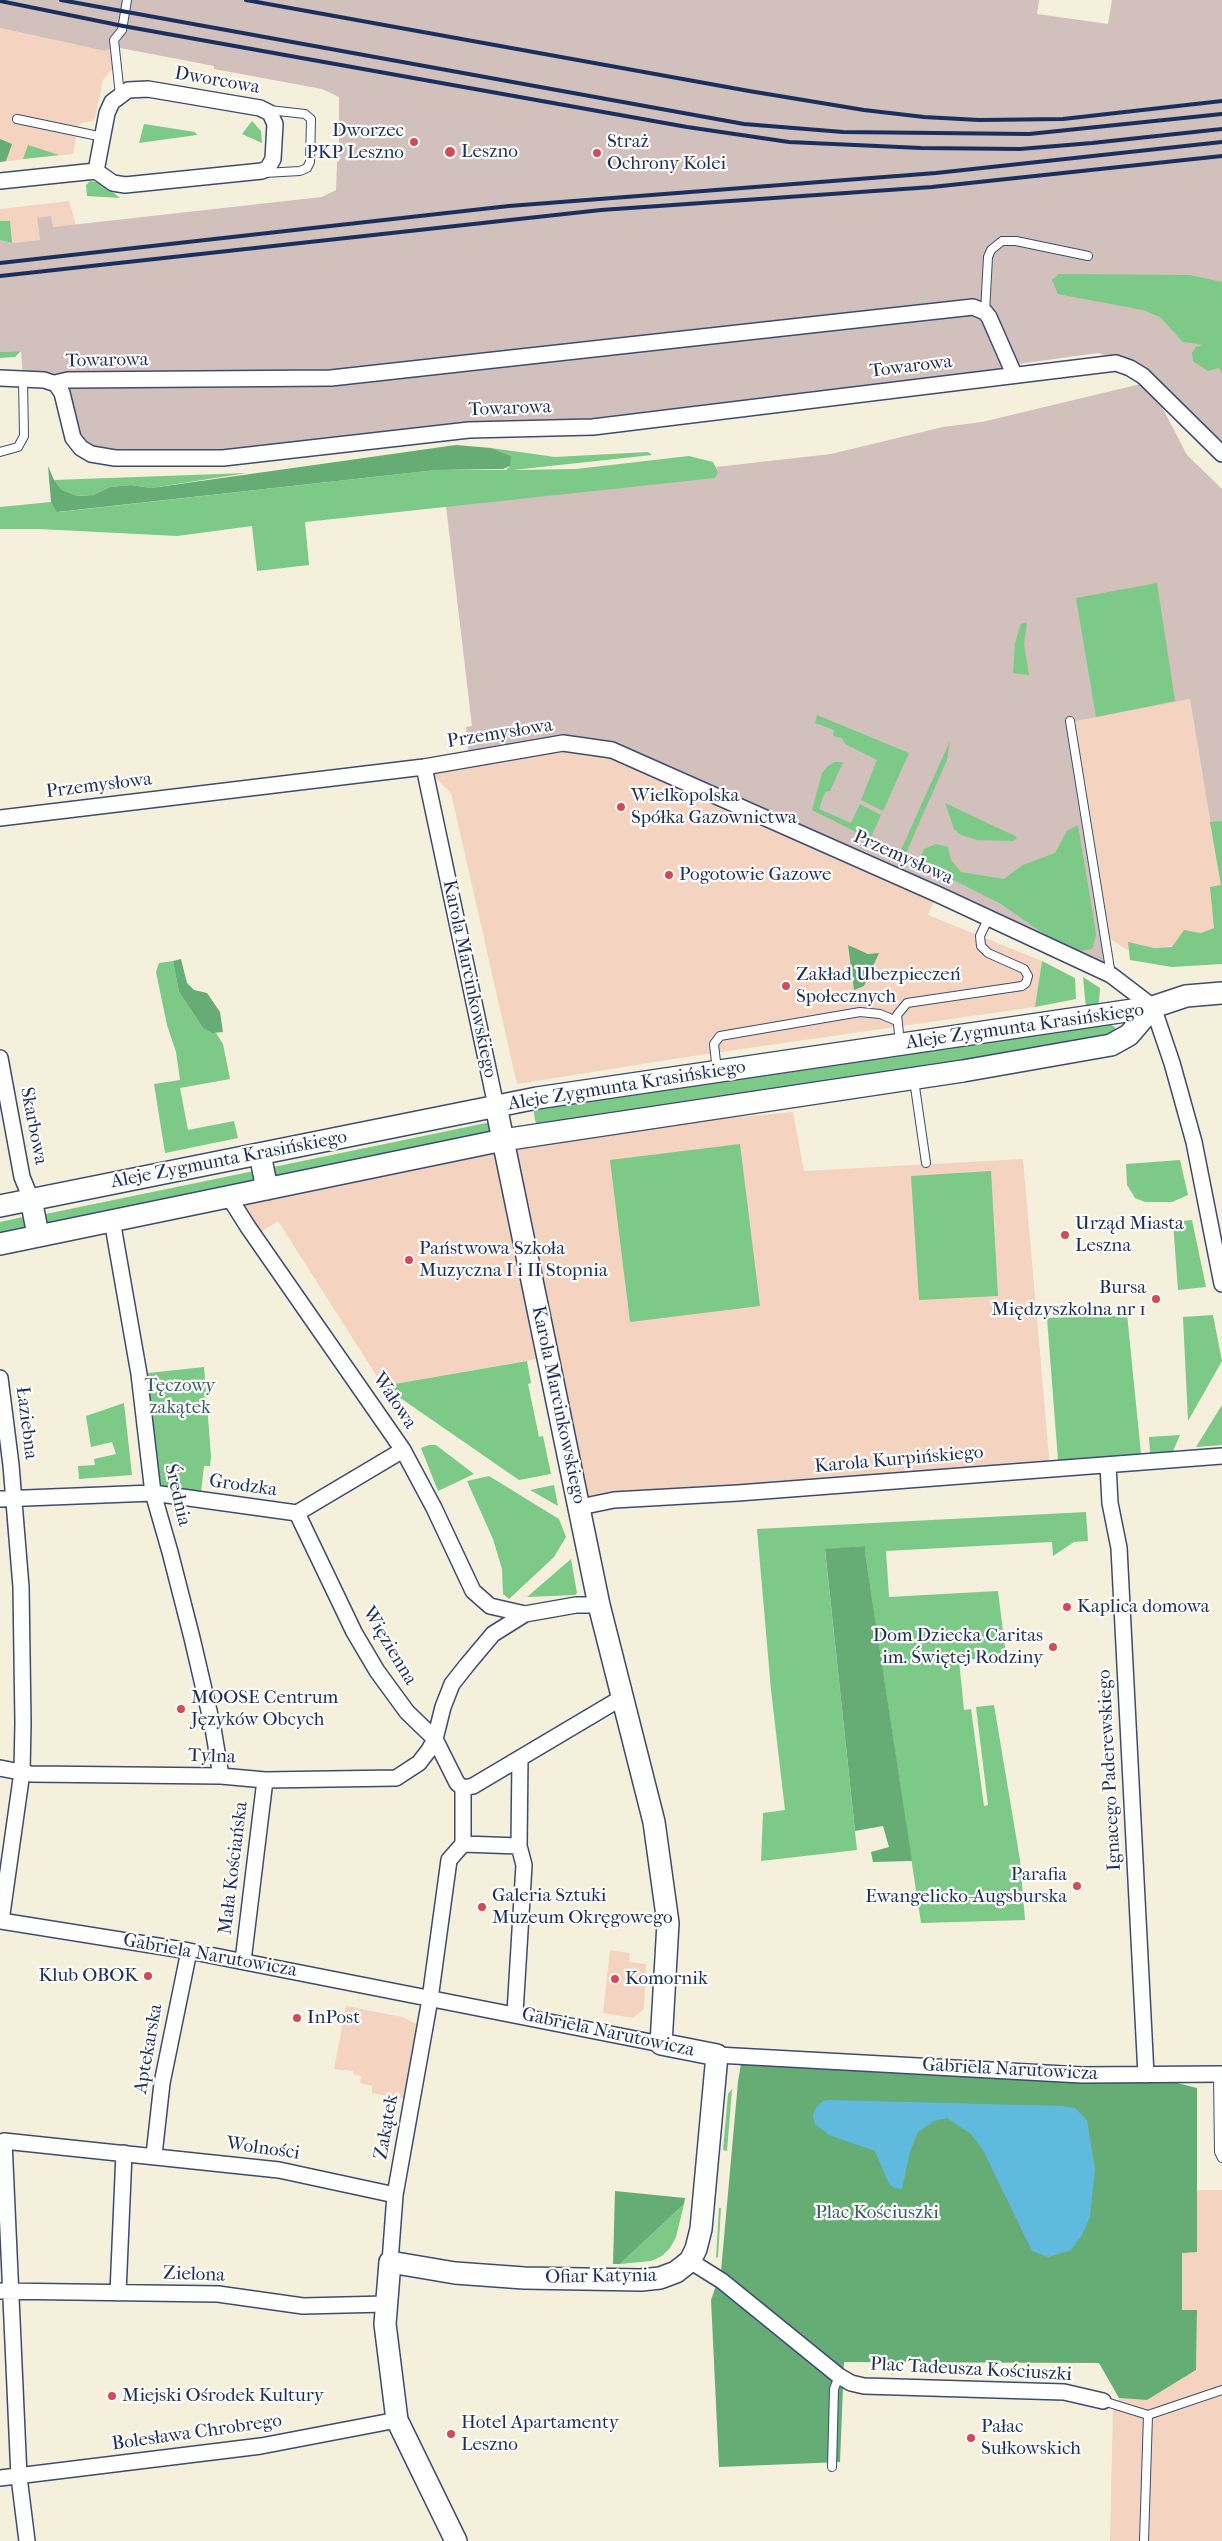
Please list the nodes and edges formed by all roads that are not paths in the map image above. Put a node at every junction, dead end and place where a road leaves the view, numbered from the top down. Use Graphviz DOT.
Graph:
graph roads {
  1 [pos="127,0"];
  2 [pos="120,95"];
  3 [pos="266,110"];
  4 [pos="17,119"];
  5 [pos="103,137"];
  6 [pos="96,171"];
  7 [pos="257,172"];
  8 [pos="0,181"];
  9 [pos="1088,256"];
  10 [pos="985,312"];
  11 [pos="1014,374"];
  12 [pos="0,378"];
  13 [pos="23,379"];
  14 [pos="55,383"];
  15 [pos="0,452"];
  16 [pos="1222,454"];
  17 [pos="1070,721"];
  18 [pos="424,767"];
  19 [pos="0,818"];
  20 [pos="988,919"];
  21 [pos="1111,975"];
  22 [pos="1222,993"];
  23 [pos="1152,1007"];
  24 [pos="897,1021"];
  25 [pos="900,1045"];
  26 [pos="0,1058"];
  27 [pos="717,1072"];
  28 [pos="914,1078"];
  29 [pos="496,1106"];
  30 [pos="503,1140"];
  31 [pos="260,1154"];
  32 [pos="926,1163"];
  33 [pos="267,1189"];
  34 [pos="230,1196"];
  35 [pos="32,1199"];
  36 [pos="0,1206"];
  37 [pos="112,1220"];
  38 [pos="38,1236"];
  39 [pos="0,1244"];
  40 [pos="1222,1284"];
  41 [pos="0,1378"];
  42 [pos="403,1450"];
  43 [pos="1222,1456"];
  44 [pos="1108,1465"];
  45 [pos="152,1493"];
  46 [pos="7,1499"];
  47 [pos="580,1507"];
  48 [pos="297,1513"];
  49 [pos="599,1605"];
  50 [pos="525,1614"];
  51 [pos="623,1697"];
  52 [pos="435,1738"];
  53 [pos="520,1758"];
  54 [pos="419,1763"];
  55 [pos="0,1768"];
  56 [pos="22,1772"];
  57 [pos="221,1776"];
  58 [pos="265,1780"];
  59 [pos="463,1788"];
  60 [pos="462,1844"];
  61 [pos="519,1846"];
  62 [pos="0,1922"];
  63 [pos="189,1950"];
  64 [pos="243,1960"];
  65 [pos="430,1999"];
  66 [pos="515,2013"];
  67 [pos="661,2044"];
  68 [pos="717,2055"];
  69 [pos="1220,2074"];
  70 [pos="1146,2075"];
  71 [pos="2,2138"];
  72 [pos="124,2153"];
  73 [pos="154,2155"];
  74 [pos="1222,2158"];
  75 [pos="395,2194"];
  76 [pos="690,2261"];
  77 [pos="390,2262"];
  78 [pos="5,2291"];
  79 [pos="118,2293"];
  80 [pos="386,2304"];
  81 [pos="839,2376"];
  82 [pos="1222,2390"];
  83 [pos="1103,2401"];
  84 [pos="1148,2415"];
  85 [pos="397,2420"];
  86 [pos="832,2467"];
  87 [pos="19,2477"];
  88 [pos="0,2478"];
  89 [pos="27,2541"];
  90 [pos="456,2541"];
  91 [pos="1144,2541"];
  1 -- 2 [label="lane"];
  2 -- 3 [label="street, Dworcowa"];
  2 -- 5 [label="street"];
  3 -- 7 [label="street, Dworcowa"];
  3 -- 7 [label="lane"];
  4 -- 5 [label="lane"];
  5 -- 6 [label="street"];
  6 -- 7 [label="street"];
  6 -- 8 [label="street"];
  9 -- 10 [label="lane"];
  10 -- 11 [label="street"];
  10 -- 14 [label="street, Towarowa"];
  11 -- 14 [label="street, Towarowa"];
  11 -- 16 [label="street, Towarowa"];
  12 -- 13 [label="street, Towarowa"];
  13 -- 14 [label="street, Towarowa"];
  13 -- 15 [label="lane"];
  17 -- 21 [label="lane"];
  18 -- 19 [label="street, Przemysłowa"];
  18 -- 20 [label="street, Przemysłowa"];
  18 -- 29 [label="street, Karola Marcinkowskiego"];
  20 -- 21 [label="street, Przemysłowa"];
  20 -- 24 [label="lane"];
  21 -- 23 [label="street, Przemysłowa"];
  22 -- 23 [label="street"];
  23 -- 25 [label="street, Aleje Zygmunta Krasińskiego"];
  23 -- 28 [label="street, Aleje Zygmunta Krasińskiego"];
  23 -- 40 [label="street"];
  24 -- 25 [label="lane"];
  24 -- 27 [label="lane"];
  25 -- 27 [label="street, Aleje Zygmunta Krasińskiego"];
  26 -- 35 [label="street, Skarbowa"];
  27 -- 29 [label="street, Aleje Zygmunta Krasińskiego"];
  28 -- 30 [label="street, Aleje Zygmunta Krasińskiego"];
  28 -- 32 [label="lane"];
  29 -- 30 [label="street, Karola Marcinkowskiego"];
  29 -- 31 [label="street, Aleje Zygmunta Krasińskiego"];
  30 -- 33 [label="street, Aleje Zygmunta Krasińskiego"];
  30 -- 47 [label="street, Karola Marcinkowskiego"];
  31 -- 33 [label="street"];
  31 -- 35 [label="street, Aleje Zygmunta Krasińskiego"];
  33 -- 34 [label="street, Aleje Zygmunta Krasińskiego"];
  34 -- 37 [label="street, Aleje Zygmunta Krasińskiego"];
  34 -- 42 [label="street, Wałowa"];
  35 -- 36 [label="street, Aleje Zygmunta Krasińskiego"];
  35 -- 38 [label="street"];
  37 -- 38 [label="street, Aleje Zygmunta Krasińskiego"];
  37 -- 45 [label="street, Średnia"];
  38 -- 39 [label="street, Aleje Zygmunta Krasińskiego"];
  41 -- 46 [label="street, Łaziebna"];
  42 -- 48 [label="street, Grodzka"];
  42 -- 50 [label="street, Wałowa"];
  43 -- 44 [label="street, Karola Kurpińskiego"];
  44 -- 47 [label="street, Karola Kurpińskiego"];
  44 -- 70 [label="street, Ignacego Paderewskiego"];
  45 -- 46 [label="street, Grodzka"];
  45 -- 48 [label="street, Grodzka"];
  45 -- 57 [label="street, Średnia"];
  46 -- 56 [label="street, Łaziebna"];
  47 -- 49 [label="street, Karola Marcinkowskiego"];
  48 -- 52 [label="street, Więzienna"];
  49 -- 50 [label="street, Wałowa"];
  49 -- 51 [label="street, Karola Marcinkowskiego"];
  50 -- 52 [label="street, Wałowa"];
  51 -- 53 [label="street"];
  51 -- 67 [label="street, Karola Marcinkowskiego"];
  52 -- 54 [label="street, Wałowa"];
  52 -- 59 [label="street, Więzienna"];
  53 -- 59 [label="street"];
  53 -- 61 [label="street"];
  54 -- 58 [label="street, Tylna"];
  55 -- 56 [label="street, Tylna"];
  56 -- 57 [label="street, Tylna"];
  56 -- 62 [label="street, Łaziebna"];
  57 -- 58 [label="street, Tylna"];
  58 -- 64 [label="street, Mała Kościańska"];
  59 -- 60 [label="street"];
  60 -- 61 [label="street"];
  60 -- 65 [label="street, Zakątek"];
  61 -- 66 [label="street"];
  62 -- 63 [label="street, Gabriela Narutowicza"];
  63 -- 64 [label="street, Gabriela Narutowicza"];
  63 -- 73 [label="street, Aptekarska"];
  64 -- 65 [label="street, Gabriela Narutowicza"];
  65 -- 66 [label="street, Gabriela Narutowicza"];
  65 -- 75 [label="street, Zakątek"];
  66 -- 67 [label="street, Gabriela Narutowicza"];
  67 -- 68 [label="street, Gabriela Narutowicza"];
  68 -- 70 [label="street, Gabriela Narutowicza"];
  68 -- 76 [label="street"];
  69 -- 70 [label="street, Gabriela Narutowicza"];
  69 -- 74 [label="lane"];
  71 -- 72 [label="street, Wolności"];
  71 -- 78 [label="street"];
  72 -- 73 [label="street, Wolności"];
  72 -- 79 [label="street"];
  73 -- 75 [label="street, Wolności"];
  75 -- 77 [label="street, Zakątek"];
  76 -- 77 [label="street, Ofiar Katynia"];
  76 -- 81 [label="street, Plac Tadeusza Kościuszki"];
  77 -- 80 [label="street"];
  78 -- 79 [label="street, Zielona"];
  78 -- 87 [label="street"];
  79 -- 80 [label="street, Zielona"];
  80 -- 85 [label="street"];
  81 -- 83 [label="street, Plac Tadeusza Kościuszki"];
  81 -- 86 [label="lane"];
  82 -- 84 [label="lane"];
  83 -- 84 [label="lane"];
  84 -- 91 [label="lane"];
  85 -- 87 [label="street, Bolesława Chrobrego"];
  85 -- 90 [label="street"];
  87 -- 88 [label="street, Bolesława Chrobrego"];
  87 -- 89 [label="street"];
}
